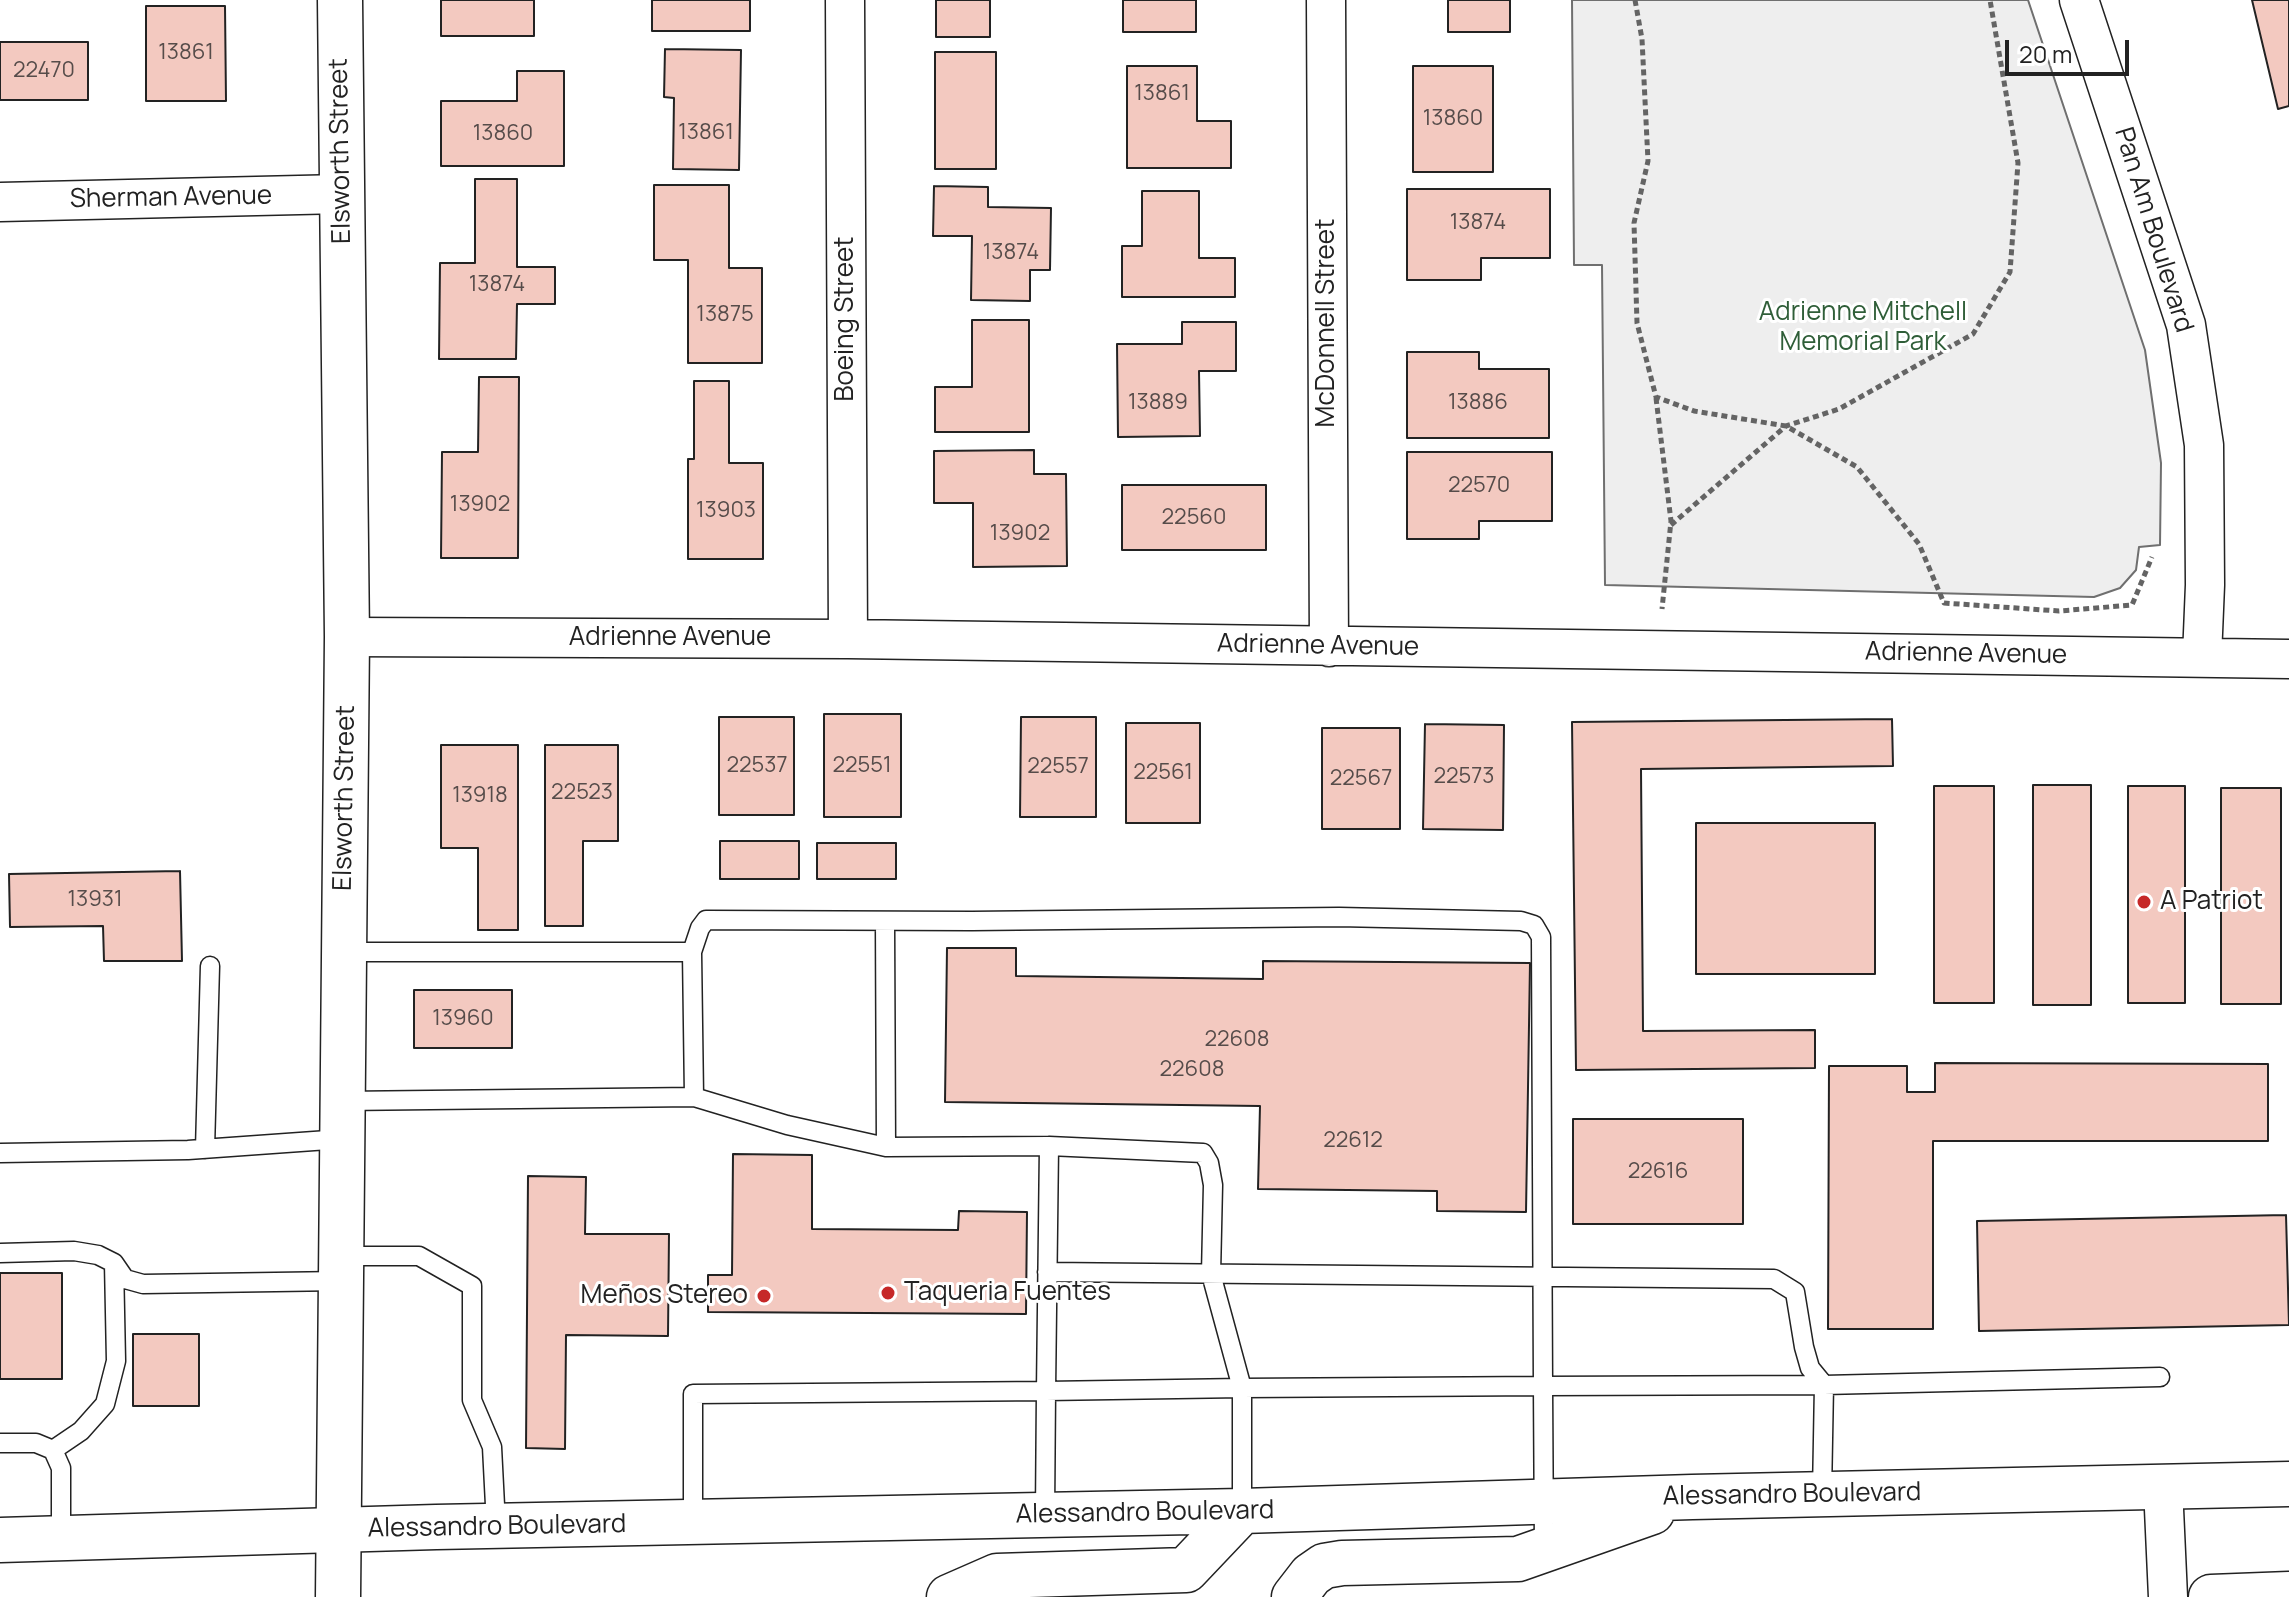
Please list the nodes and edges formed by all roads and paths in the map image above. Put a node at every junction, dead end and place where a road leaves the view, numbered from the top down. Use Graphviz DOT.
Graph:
graph roads {
  1 [pos="340,0"];
  2 [pos="845,0"];
  3 [pos="1326,0"];
  4 [pos="1635,0"];
  5 [pos="1990,0"];
  6 [pos="2079,0"];
  7 [pos="342,194"];
  8 [pos="0,202"];
  9 [pos="1656,397"];
  10 [pos="1786,426"];
  11 [pos="1671,525"];
  12 [pos="2152,557"];
  13 [pos="1662,609"];
  14 [pos="347,637"];
  15 [pos="848,639"];
  16 [pos="1329,647"];
  17 [pos="2202,657"];
  18 [pos="2289,659"];
  19 [pos="885,921"];
  20 [pos="344,952"];
  21 [pos="692,952"];
  22 [pos="210,966"];
  23 [pos="694,1097"];
  24 [pos="342,1120"];
  25 [pos="1049,1146"];
  26 [pos="886,1147"];
  27 [pos="205,1149"];
  28 [pos="0,1153"];
  29 [pos="0,1253"];
  30 [pos="114,1263"];
  31 [pos="341,1269"];
  32 [pos="1047,1272"];
  33 [pos="1211,1274"];
  34 [pos="1543,1275"];
  35 [pos="2160,1377"];
  36 [pos="1824,1385"];
  37 [pos="1543,1386"];
  38 [pos="1242,1388"];
  39 [pos="1046,1391"];
  40 [pos="0,1443"];
  41 [pos="53,1450"];
  42 [pos="2289,1484"];
  43 [pos="2163,1487"];
  44 [pos="1822,1494"];
  45 [pos="1692,1497"];
  46 [pos="1544,1503"];
  47 [pos="1242,1511"];
  48 [pos="1045,1514"];
  49 [pos="693,1522"];
  50 [pos="496,1525"];
  51 [pos="339,1531"];
  52 [pos="61,1539"];
  53 [pos="0,1540"];
  54 [pos="1544,1551"];
  55 [pos="2289,1594"];
  56 [pos="338,1597"];
  57 [pos="949,1597"];
  58 [pos="1294,1597"];
  59 [pos="2168,1597"];
  60 [pos="2211,1597"];
  1 -- 7 [label="main road, Elsworth Street"];
  2 -- 15 [label="street, Boeing Street"];
  3 -- 16 [label="street, McDonnell Street"];
  4 -- 9 [label="path"];
  5 -- 10 [label="path"];
  6 -- 17 [label="street, Pan Am Boulevard"];
  7 -- 8 [label="street, Sherman Avenue"];
  7 -- 14 [label="main road, Elsworth Street"];
  9 -- 10 [label="path"];
  9 -- 11 [label="path"];
  10 -- 11 [label="path"];
  10 -- 12 [label="path"];
  11 -- 13 [label="path"];
  14 -- 15 [label="street, Adrienne Avenue"];
  14 -- 20 [label="main road, Elsworth Street"];
  15 -- 16 [label="street, Adrienne Avenue"];
  16 -- 17 [label="street, Adrienne Avenue"];
  17 -- 18 [label="street, Adrienne Avenue"];
  19 -- 21 [label="lane"];
  19 -- 26 [label="lane"];
  19 -- 34 [label="lane"];
  20 -- 21 [label="lane"];
  20 -- 24 [label="main road, Elsworth Street"];
  21 -- 23 [label="lane"];
  22 -- 27 [label="lane"];
  23 -- 24 [label="lane"];
  23 -- 26 [label="lane"];
  24 -- 27 [label="lane"];
  24 -- 31 [label="main road, Elsworth Street"];
  25 -- 26 [label="lane"];
  25 -- 32 [label="lane"];
  25 -- 33 [label="lane"];
  27 -- 28 [label="lane"];
  29 -- 30 [label="lane"];
  30 -- 31 [label="lane"];
  30 -- 41 [label="lane"];
  31 -- 50 [label="lane"];
  31 -- 51 [label="main road, Elsworth Street"];
  32 -- 33 [label="lane"];
  32 -- 39 [label="lane"];
  33 -- 34 [label="lane"];
  33 -- 38 [label="lane"];
  34 -- 36 [label="lane"];
  34 -- 37 [label="lane"];
  35 -- 36 [label="lane"];
  36 -- 37 [label="lane"];
  36 -- 44 [label="lane"];
  37 -- 38 [label="lane"];
  37 -- 46 [label="lane"];
  38 -- 39 [label="lane"];
  38 -- 47 [label="lane"];
  39 -- 48 [label="lane"];
  39 -- 49 [label="lane"];
  40 -- 41 [label="lane"];
  41 -- 52 [label="lane"];
  42 -- 43 [label="main road, Alessandro Boulevard"];
  43 -- 44 [label="main road, Alessandro Boulevard"];
  43 -- 59 [label="street"];
  44 -- 45 [label="main road, Alessandro Boulevard"];
  45 -- 46 [label="main road, Alessandro Boulevard"];
  45 -- 54 [label="main road"];
  46 -- 47 [label="main road, Alessandro Boulevard"];
  46 -- 54 [label="lane"];
  47 -- 48 [label="main road, Alessandro Boulevard"];
  47 -- 57 [label="main road"];
  48 -- 49 [label="main road, Alessandro Boulevard"];
  49 -- 50 [label="main road, Alessandro Boulevard"];
  50 -- 51 [label="main road, Alessandro Boulevard"];
  51 -- 52 [label="main road, Alessandro Boulevard"];
  51 -- 56 [label="main road, Elsworth Street"];
  52 -- 53 [label="main road, Alessandro Boulevard"];
  54 -- 58 [label="main road"];
  55 -- 60 [label="main road"];
}
